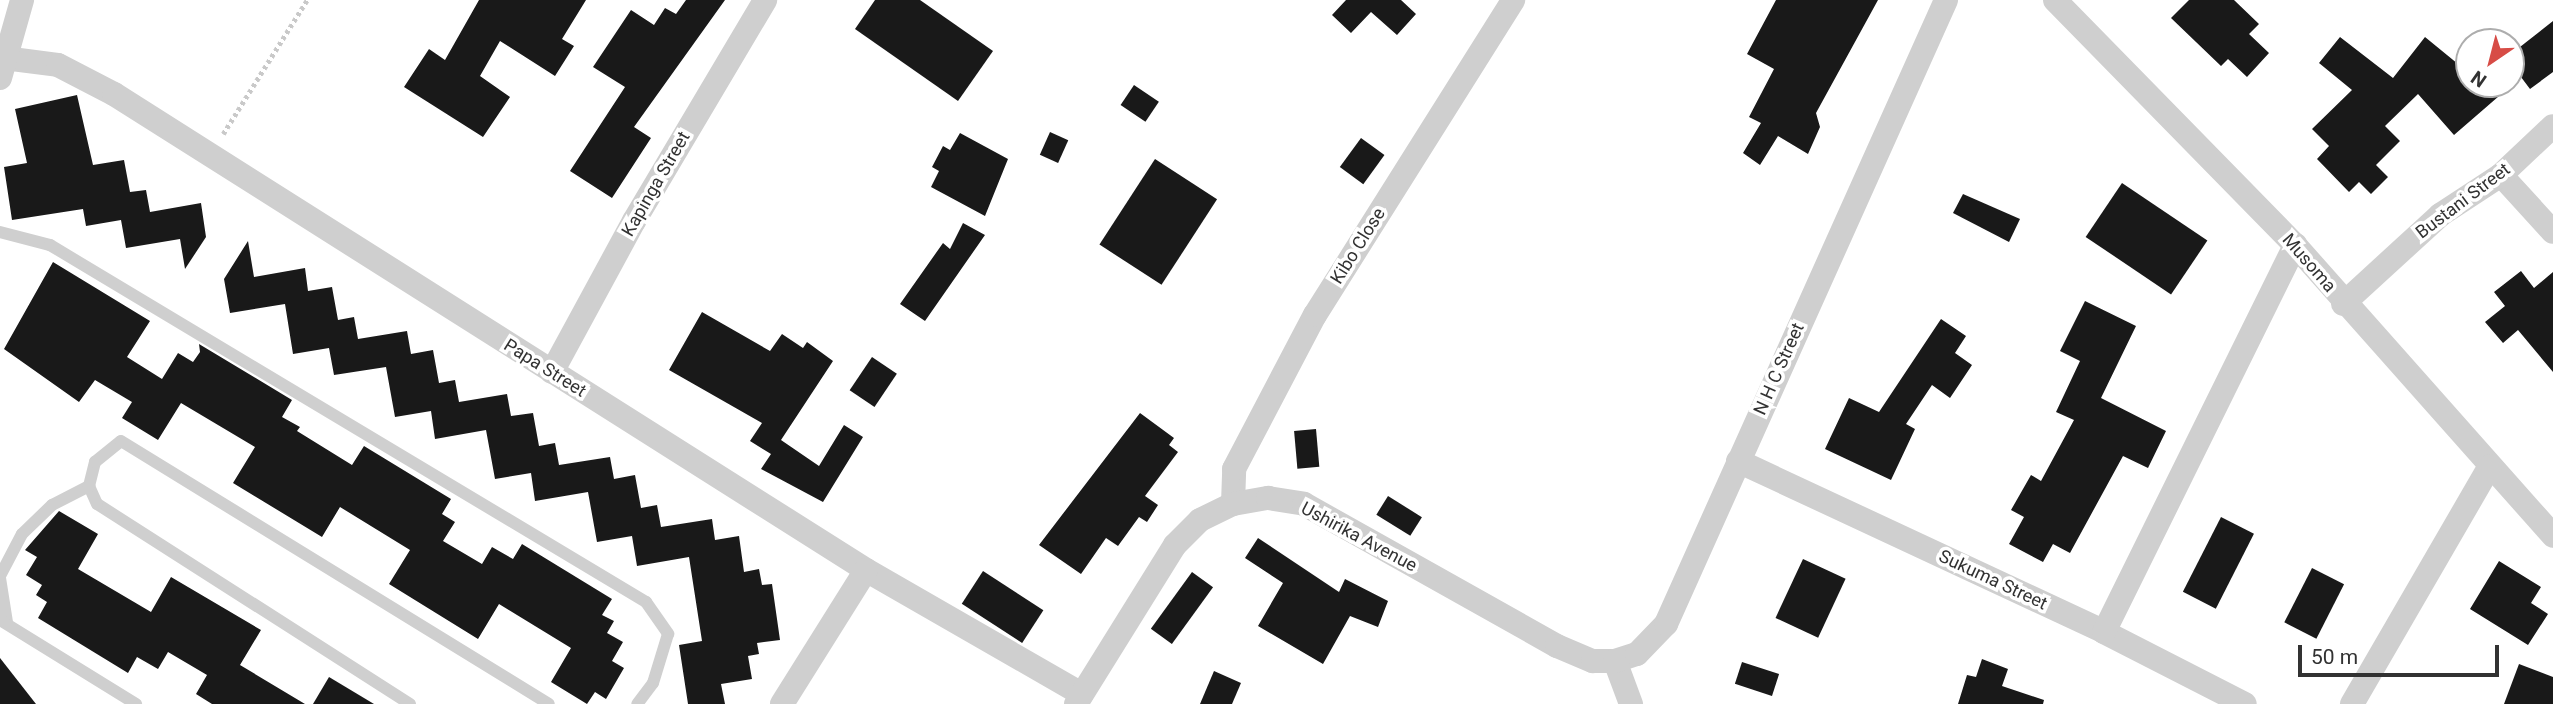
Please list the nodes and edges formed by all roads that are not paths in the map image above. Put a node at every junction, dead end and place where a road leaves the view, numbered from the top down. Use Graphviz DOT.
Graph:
graph roads {
  1 [pos="22,0"];
  2 [pos="765,0"];
  3 [pos="1513,0"];
  4 [pos="1946,0"];
  5 [pos="2055,0"];
  6 [pos="2,68"];
  7 [pos="2553,127"];
  8 [pos="2501,174"];
  9 [pos="0,232"];
  10 [pos="2553,232"];
  11 [pos="2295,246"];
  12 [pos="2343,304"];
  13 [pos="552,372"];
  14 [pos="1738,461"];
  15 [pos="2490,466"];
  16 [pos="89,486"];
  17 [pos="1233,504"];
  18 [pos="2553,536"];
  19 [pos="866,569"];
  20 [pos="0,577"];
  21 [pos="3,621"];
  22 [pos="2104,632"];
  23 [pos="1615,661"];
  24 [pos="1079,699"];
  25 [pos="1635,702"];
  26 [pos="136,704"];
  27 [pos="410,704"];
  28 [pos="549,704"];
  29 [pos="637,704"];
  30 [pos="782,704"];
  31 [pos="2245,704"];
  32 [pos="2352,704"];
  1 -- 6 [label="street"];
  2 -- 13 [label="street, Kapinga Street"];
  3 -- 17 [label="street, Kibo Close"];
  4 -- 14 [label="street, N H C Street"];
  5 -- 11 [label="street, Musoma"];
  6 -- 13 [label="street, Papa Street"];
  7 -- 8 [label="street, Bustani Street"];
  8 -- 10 [label="street"];
  8 -- 12 [label="street, Bustani Street"];
  9 -- 29 [label="lane"];
  11 -- 12 [label="street, Musoma"];
  11 -- 22 [label="street"];
  12 -- 15 [label="street, Musoma"];
  13 -- 19 [label="street, Papa Street"];
  14 -- 22 [label="street, Sukuma Street"];
  14 -- 23 [label="street, N H C Street"];
  15 -- 18 [label="street, Musoma"];
  15 -- 32 [label="street"];
  16 -- 20 [label="lane"];
  16 -- 27 [label="lane"];
  16 -- 28 [label="lane"];
  17 -- 23 [label="street, Ushirika Avenue"];
  17 -- 24 [label="street, Ushirika Avenue"];
  19 -- 24 [label="street, Papa Street"];
  19 -- 30 [label="street"];
  20 -- 21 [label="lane"];
  21 -- 26 [label="lane"];
  22 -- 31 [label="street, Sukuma Street"];
  23 -- 25 [label="street"];
}
